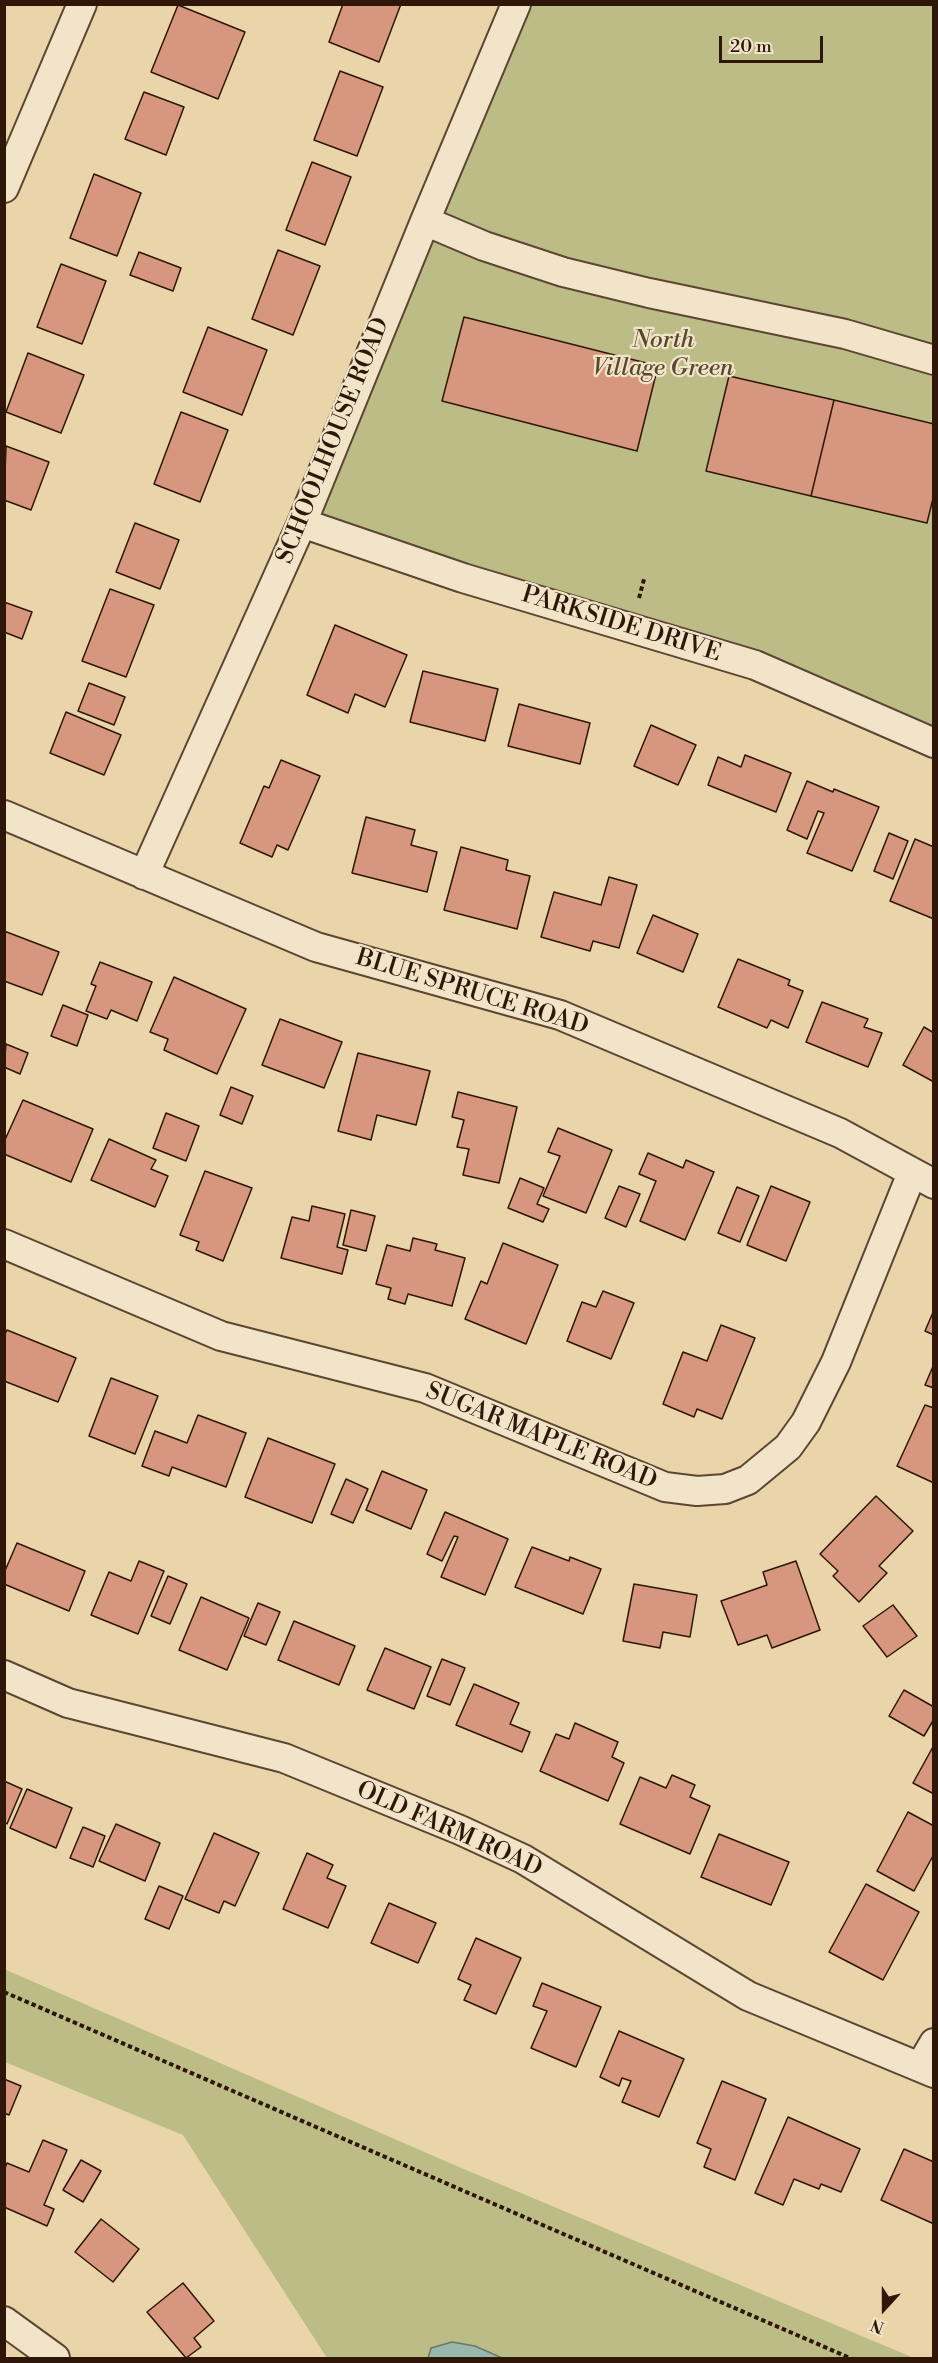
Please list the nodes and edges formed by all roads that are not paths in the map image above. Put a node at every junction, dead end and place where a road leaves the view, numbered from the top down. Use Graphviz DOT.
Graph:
graph roads {
  1 [pos="82,4"];
  2 [pos="516,4"];
  3 [pos="4,188"];
  4 [pos="424,220"];
  5 [pos="933,360"];
  6 [pos="302,523"];
  7 [pos="933,743"];
  8 [pos="4,815"];
  9 [pos="144,875"];
  10 [pos="922,1178"];
  11 [pos="4,1244"];
  12 [pos="4,1675"];
  13 [pos="929,2061"];
  14 [pos="4,2320"];
  15 [pos="55,2358"];
  1 -- 3 [label="street"];
  2 -- 4 [label="street, SCHOOLHOUSE ROAD"];
  4 -- 5 [label="street"];
  4 -- 6 [label="street, SCHOOLHOUSE ROAD"];
  6 -- 7 [label="street, PARKSIDE DRIVE"];
  6 -- 9 [label="street, SCHOOLHOUSE ROAD"];
  8 -- 9 [label="street, BLUE SPRUCE ROAD"];
  9 -- 10 [label="street, BLUE SPRUCE ROAD"];
  10 -- 11 [label="street, SUGAR MAPLE ROAD"];
  12 -- 13 [label="street, OLD FARM ROAD"];
  14 -- 15 [label="street"];
}
